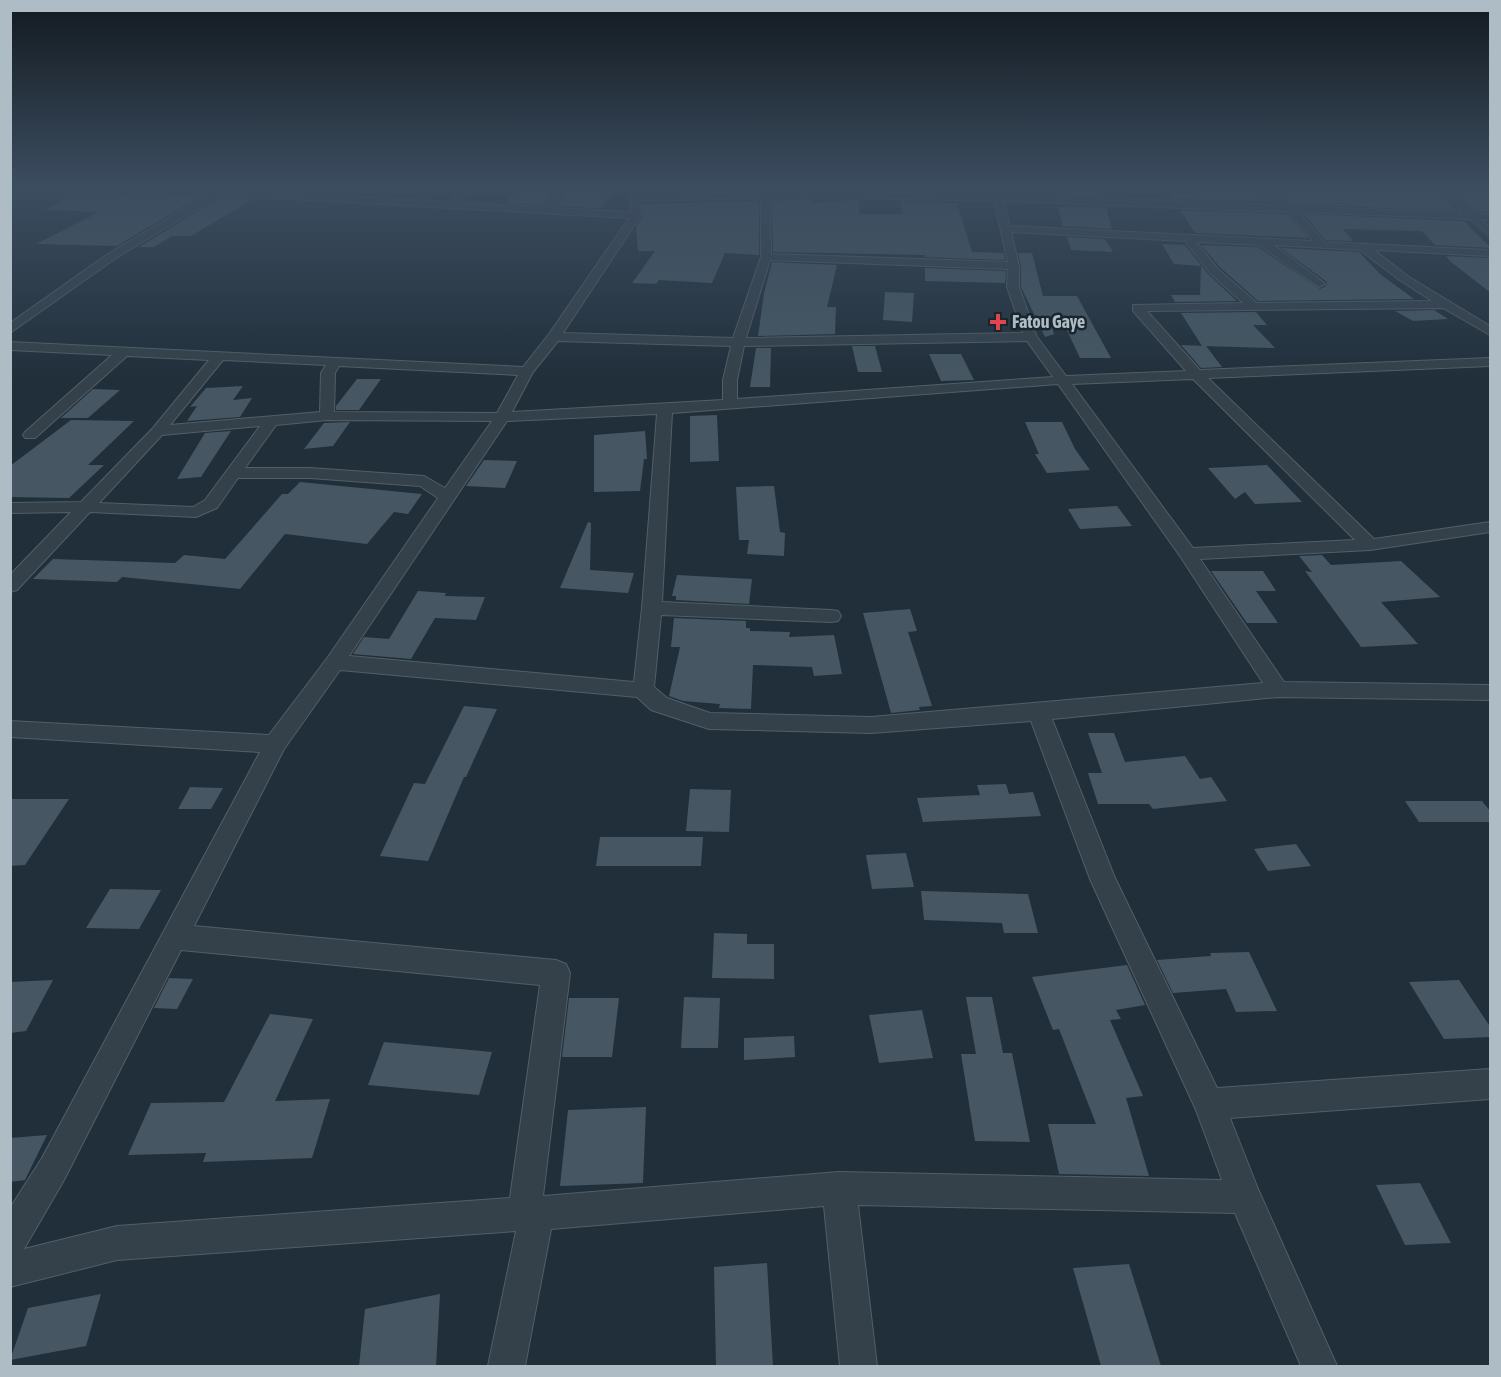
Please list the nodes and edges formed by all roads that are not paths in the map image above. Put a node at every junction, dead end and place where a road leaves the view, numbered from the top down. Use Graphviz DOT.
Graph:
graph roads {
  1 [pos="120,251"];
  2 [pos="605,251"];
  3 [pos="766,251"];
  4 [pos="1010,251"];
  5 [pos="1200,251"];
  6 [pos="1275,251"];
  7 [pos="1369,251"];
  8 [pos="1459,251"];
  9 [pos="1491,253"];
  10 [pos="766,257"];
  11 [pos="1014,266"];
  12 [pos="1319,284"];
  13 [pos="1444,304"];
  14 [pos="1256,308"];
  15 [pos="10,329"];
  16 [pos="1491,331"];
  17 [pos="554,337"];
  18 [pos="1031,337"];
  19 [pos="738,342"];
  20 [pos="11,346"];
  21 [pos="124,351"];
  22 [pos="219,356"];
  23 [pos="335,362"];
  24 [pos="1491,362"];
  25 [pos="527,371"];
  26 [pos="1196,374"];
  27 [pos="1062,380"];
  28 [pos="730,404"];
  29 [pos="665,409"];
  30 [pos="327,416"];
  31 [pos="502,417"];
  32 [pos="270,423"];
  33 [pos="158,431"];
  34 [pos="30,435"];
  35 [pos="235,473"];
  36 [pos="448,497"];
  37 [pos="86,507"];
  38 [pos="10,508"];
  39 [pos="1491,527"];
  40 [pos="1370,545"];
  41 [pos="1188,554"];
  42 [pos="10,586"];
  43 [pos="652,608"];
  44 [pos="831,616"];
  45 [pos="335,662"];
  46 [pos="1278,689"];
  47 [pos="643,690"];
  48 [pos="1491,693"];
  49 [pos="1039,712"];
  50 [pos="10,729"];
  51 [pos="275,744"];
  52 [pos="174,937"];
  53 [pos="1491,1084"];
  54 [pos="1209,1104"];
  55 [pos="840,1188"];
  56 [pos="1245,1197"];
  57 [pos="530,1214"];
  58 [pos="10,1241"];
  59 [pos="10,1270"];
  60 [pos="507,1366"];
  61 [pos="859,1366"];
  62 [pos="1319,1366"];
  1 -- 15 [label="street"];
  2 -- 17 [label="street"];
  3 -- 10 [label="street"];
  4 -- 11 [label="street"];
  5 -- 14 [label="street"];
  6 -- 12 [label="street"];
  7 -- 13 [label="street"];
  8 -- 9 [label="street"];
  10 -- 11 [label="street"];
  10 -- 19 [label="street"];
  11 -- 18 [label="street"];
  13 -- 14 [label="street"];
  13 -- 16 [label="street"];
  14 -- 26 [label="street"];
  17 -- 19 [label="street"];
  17 -- 25 [label="street"];
  18 -- 19 [label="street"];
  18 -- 27 [label="street"];
  19 -- 28 [label="street"];
  20 -- 21 [label="street"];
  21 -- 22 [label="street"];
  21 -- 34 [label="street"];
  22 -- 23 [label="street"];
  22 -- 33 [label="street"];
  23 -- 25 [label="street"];
  23 -- 30 [label="street"];
  24 -- 26 [label="street"];
  25 -- 31 [label="street"];
  26 -- 27 [label="street"];
  26 -- 40 [label="street"];
  27 -- 28 [label="street"];
  27 -- 41 [label="street"];
  28 -- 29 [label="street"];
  29 -- 31 [label="street"];
  29 -- 43 [label="street"];
  30 -- 31 [label="street"];
  30 -- 32 [label="street"];
  31 -- 36 [label="street"];
  32 -- 33 [label="street"];
  32 -- 35 [label="street"];
  33 -- 37 [label="street"];
  35 -- 36 [label="street"];
  35 -- 37 [label="street"];
  36 -- 45 [label="street"];
  37 -- 38 [label="street"];
  37 -- 42 [label="street"];
  39 -- 40 [label="street"];
  40 -- 41 [label="street"];
  41 -- 46 [label="street"];
  43 -- 44 [label="street"];
  43 -- 47 [label="street"];
  45 -- 47 [label="street"];
  45 -- 51 [label="street"];
  46 -- 48 [label="street"];
  46 -- 49 [label="street"];
  47 -- 49 [label="street"];
  49 -- 54 [label="street"];
  50 -- 51 [label="street"];
  51 -- 52 [label="street"];
  52 -- 57 [label="street"];
  52 -- 58 [label="street"];
  53 -- 54 [label="street"];
  54 -- 56 [label="street"];
  55 -- 56 [label="street"];
  55 -- 57 [label="street"];
  55 -- 61 [label="street"];
  56 -- 62 [label="street"];
  57 -- 59 [label="street"];
  57 -- 60 [label="street"];
}
